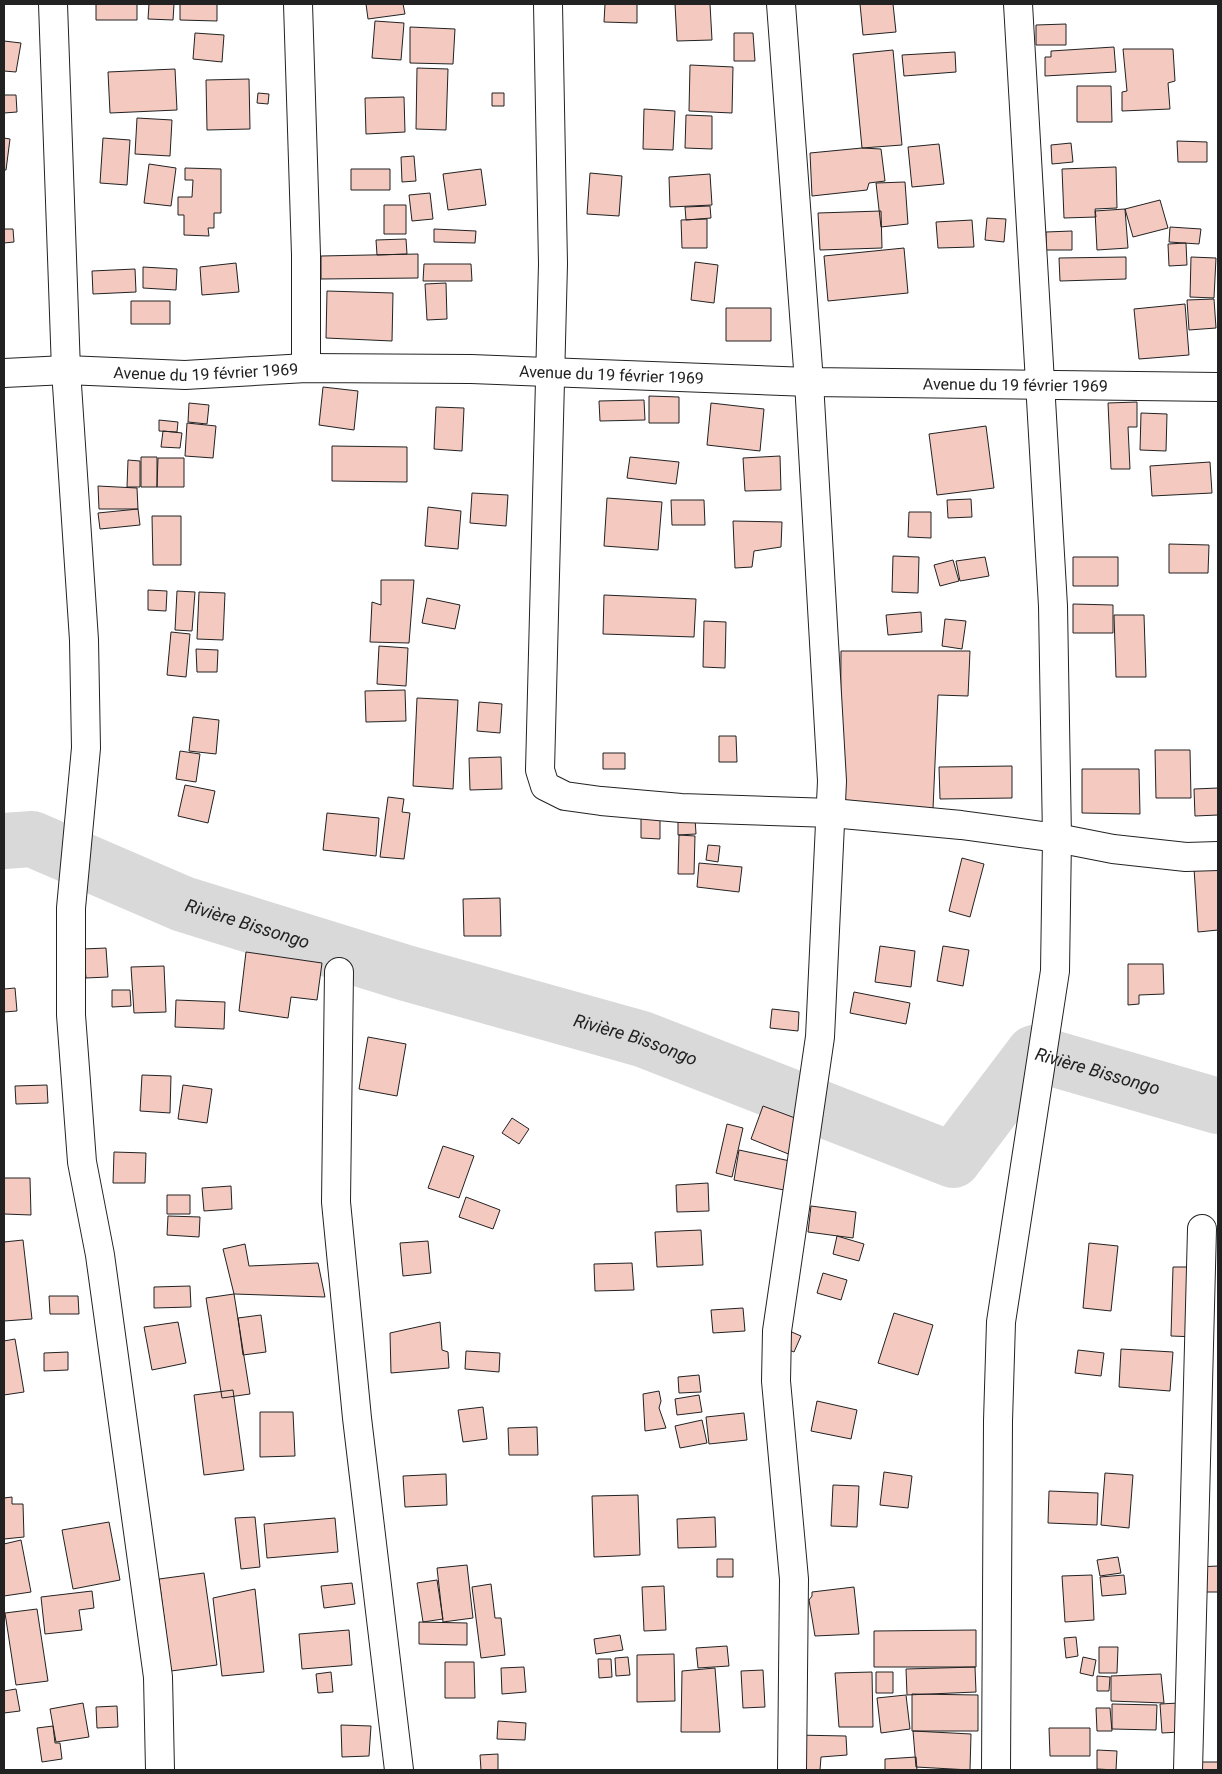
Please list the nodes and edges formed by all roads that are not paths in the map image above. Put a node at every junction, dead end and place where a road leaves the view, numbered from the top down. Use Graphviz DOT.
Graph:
graph roads {
  1 [pos="53,4"];
  2 [pos="298,4"];
  3 [pos="548,4"];
  4 [pos="781,4"];
  5 [pos="1018,4"];
  6 [pos="306,368"];
  7 [pos="66,370"];
  8 [pos="551,371"];
  9 [pos="4,373"];
  10 [pos="809,382"];
  11 [pos="1038,384"];
  12 [pos="1218,387"];
  13 [pos="832,813"];
  14 [pos="1057,838"];
  15 [pos="1218,856"];
  16 [pos="339,972"];
  17 [pos="1202,1229"];
  18 [pos="160,1770"];
  19 [pos="399,1770"];
  20 [pos="792,1770"];
  21 [pos="996,1770"];
  22 [pos="1188,1770"];
  1 -- 7 [label="street"];
  2 -- 6 [label="street"];
  3 -- 8 [label="street"];
  4 -- 10 [label="street"];
  5 -- 11 [label="street"];
  6 -- 7 [label="street, Avenue du 19 février 1969"];
  6 -- 8 [label="street, Avenue du 19 février 1969"];
  7 -- 9 [label="street, Avenue du 19 février 1969"];
  7 -- 18 [label="street"];
  8 -- 10 [label="street, Avenue du 19 février 1969"];
  8 -- 13 [label="street"];
  10 -- 11 [label="street, Avenue du 19 février 1969"];
  10 -- 13 [label="street"];
  11 -- 12 [label="street, Avenue du 19 février 1969"];
  11 -- 14 [label="street"];
  13 -- 14 [label="street"];
  13 -- 20 [label="street"];
  14 -- 15 [label="street"];
  14 -- 21 [label="street"];
  16 -- 19 [label="street"];
  17 -- 22 [label="street"];
}
